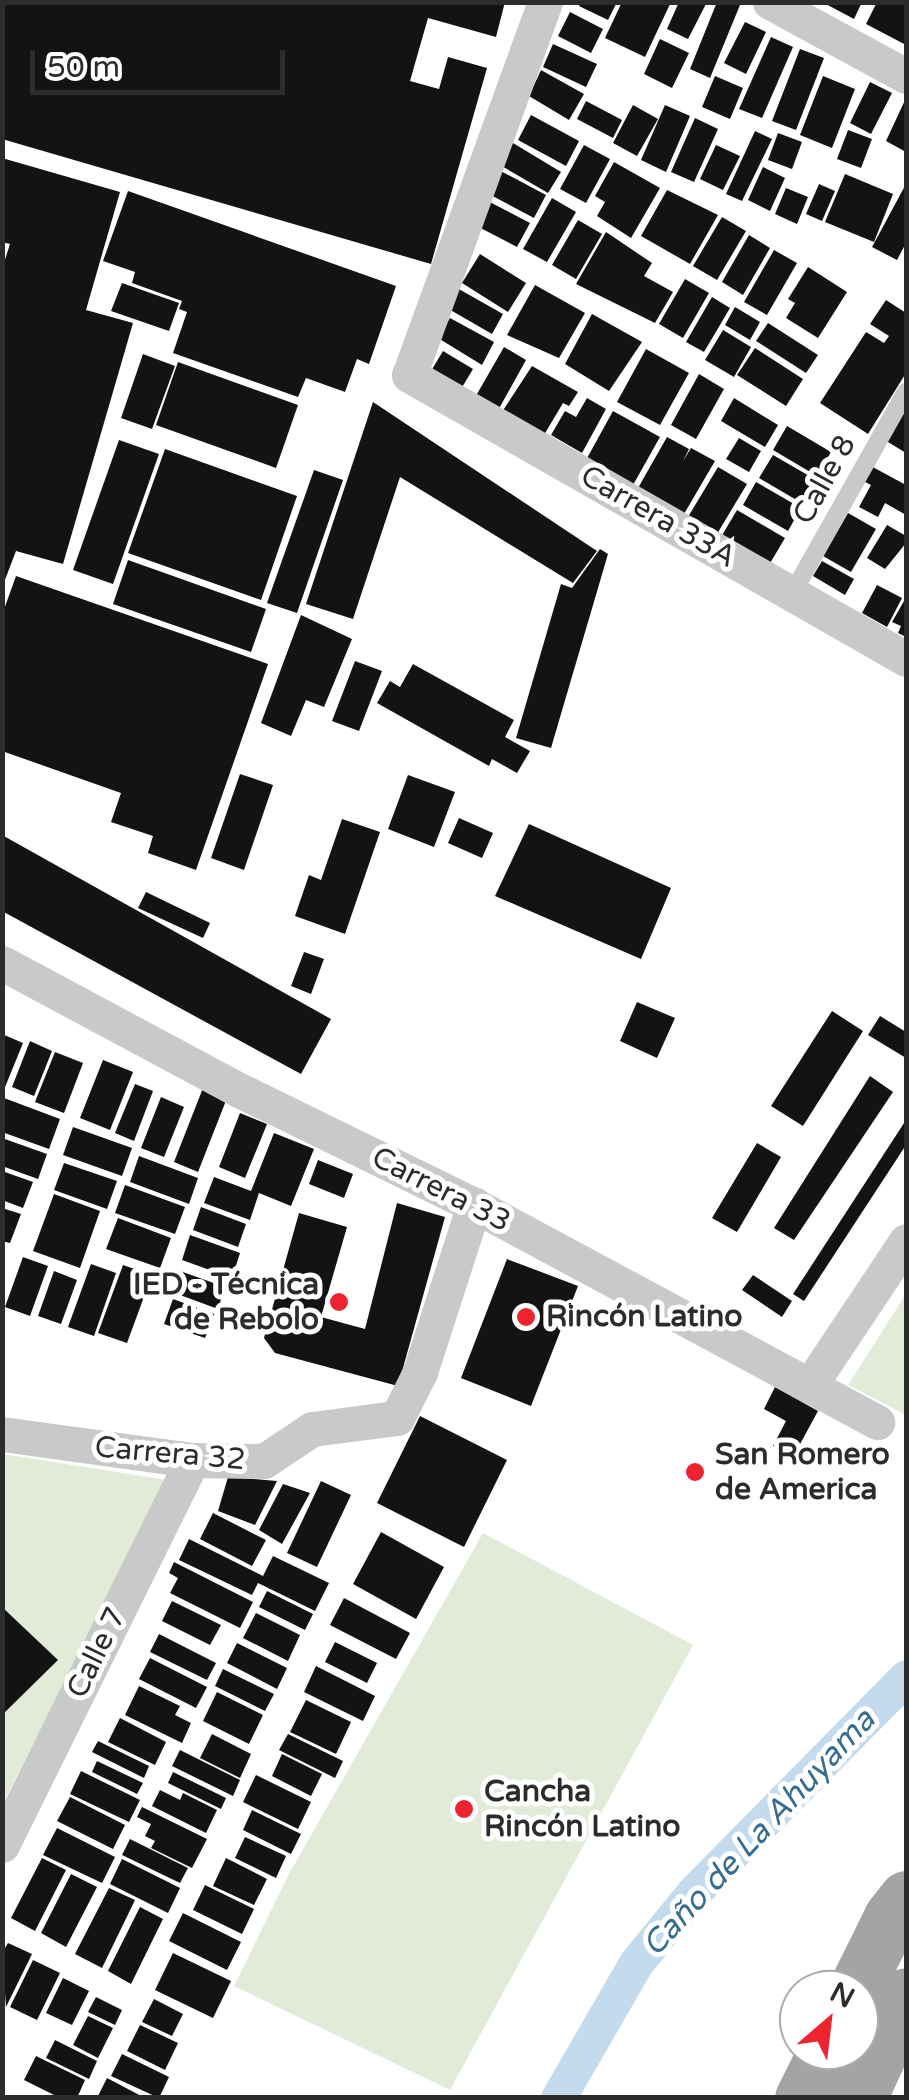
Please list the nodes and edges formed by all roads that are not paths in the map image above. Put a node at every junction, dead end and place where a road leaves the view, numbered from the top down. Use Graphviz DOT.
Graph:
graph roads {
  1 [pos="545,2"];
  2 [pos="770,2"];
  3 [pos="906,76"];
  4 [pos="906,392"];
  5 [pos="792,594"];
  6 [pos="906,659"];
  7 [pos="2,963"];
  8 [pos="474,1205"];
  9 [pos="906,1241"];
  10 [pos="810,1385"];
  11 [pos="877,1422"];
  12 [pos="2,1434"];
  13 [pos="192,1460"];
  14 [pos="2,1845"];
  15 [pos="906,1898"];
  16 [pos="865,1970"];
  17 [pos="906,1996"];
  18 [pos="816,2070"];
  19 [pos="802,2098"];
  20 [pos="859,2098"];
  1 -- 5 [label="street, Carrera 33A"];
  2 -- 3 [label="street"];
  4 -- 5 [label="lane, Calle 8"];
  5 -- 6 [label="street, Carrera 33A"];
  7 -- 8 [label="street, Carrera 33"];
  8 -- 10 [label="street, Carrera 33"];
  8 -- 13 [label="street, Carrera 32"];
  9 -- 10 [label="street"];
  10 -- 11 [label="street, Carrera 33"];
  12 -- 13 [label="street, Carrera 32"];
  13 -- 14 [label="street, Calle 7"];
  15 -- 16 [label="main road"];
  17 -- 20 [label="main road"];
  18 -- 19 [label="main road"];
}
